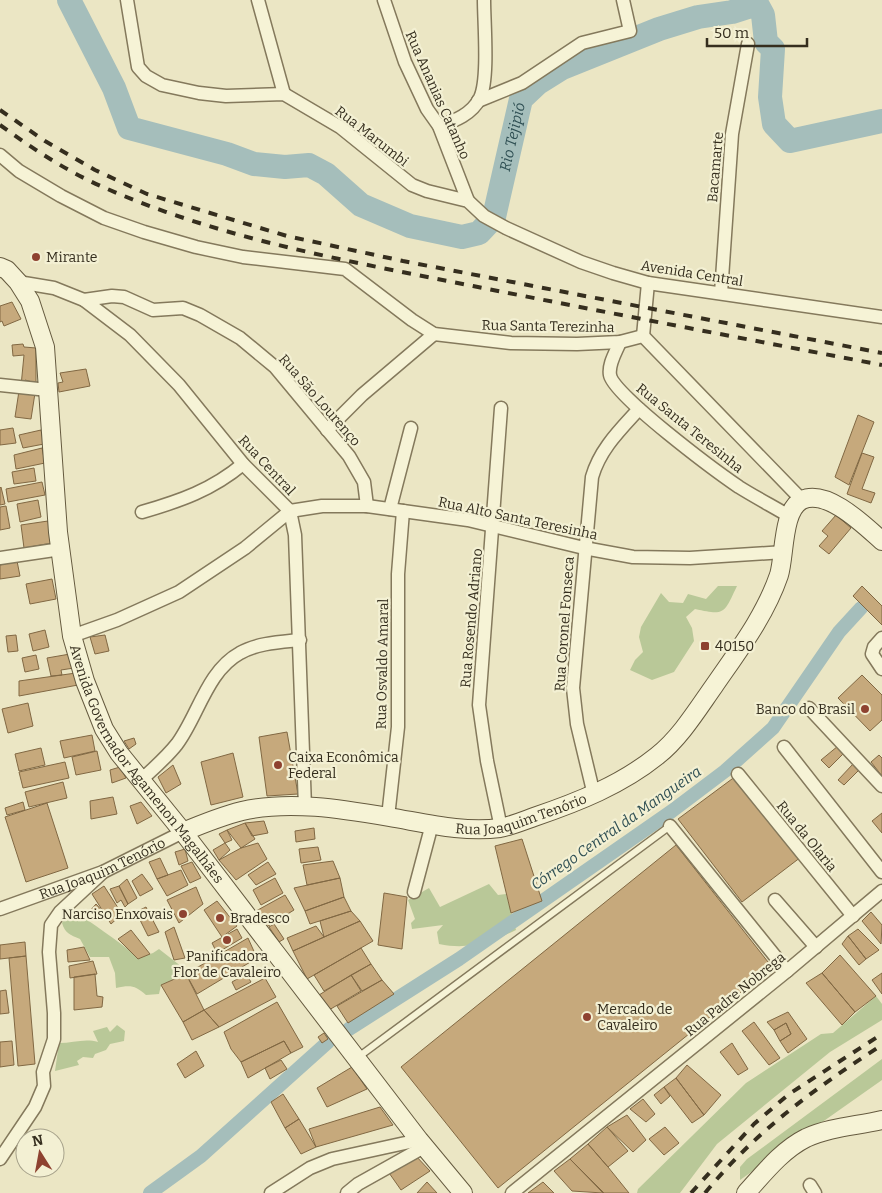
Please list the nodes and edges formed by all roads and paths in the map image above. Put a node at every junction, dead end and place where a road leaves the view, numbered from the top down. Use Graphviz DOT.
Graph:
graph roads {
  1 [pos="127,0"];
  2 [pos="258,0"];
  3 [pos="384,0"];
  4 [pos="484,0"];
  5 [pos="623,0"];
  6 [pos="748,44"];
  7 [pos="284,94"];
  8 [pos="478,101"];
  9 [pos="439,126"];
  10 [pos="0,155"];
  11 [pos="468,201"];
  12 [pos="506,228"];
  13 [pos="0,267"];
  14 [pos="18,282"];
  15 [pos="648,283"];
  16 [pos="721,293"];
  17 [pos="84,300"];
  18 [pos="882,317"];
  19 [pos="434,334"];
  20 [pos="643,336"];
  21 [pos="620,342"];
  22 [pos="0,385"];
  23 [pos="48,390"];
  24 [pos="501,408"];
  25 [pos="639,409"];
  26 [pos="411,428"];
  27 [pos="327,430"];
  28 [pos="243,464"];
  29 [pos="802,500"];
  30 [pos="367,506"];
  31 [pos="396,510"];
  32 [pos="290,511"];
  33 [pos="142,512"];
  34 [pos="789,516"];
  35 [pos="494,527"];
  36 [pos="882,541"];
  37 [pos="584,548"];
  38 [pos="61,549"];
  39 [pos="784,552"];
  40 [pos="0,558"];
  41 [pos="72,636"];
  42 [pos="882,638"];
  43 [pos="300,640"];
  44 [pos="882,669"];
  45 [pos="809,708"];
  46 [pos="784,747"];
  47 [pos="738,774"];
  48 [pos="141,780"];
  49 [pos="882,786"];
  50 [pos="594,795"];
  51 [pos="305,807"];
  52 [pos="388,817"];
  53 [pos="432,824"];
  54 [pos="670,826"];
  55 [pos="501,828"];
  56 [pos="183,832"];
  57 [pos="103,872"];
  58 [pos="882,872"];
  59 [pos="882,891"];
  60 [pos="414,892"];
  61 [pos="775,900"];
  62 [pos="0,909"];
  63 [pos="853,916"];
  64 [pos="816,947"];
  65 [pos="787,972"];
  66 [pos="356,1059"];
  67 [pos="882,1120"];
  68 [pos="422,1143"];
  69 [pos="0,1160"];
  70 [pos="271,1193"];
  71 [pos="347,1193"];
  72 [pos="463,1193"];
  73 [pos="512,1193"];
  74 [pos="746,1193"];
  1 -- 7 [label="street"];
  2 -- 7 [label="street"];
  3 -- 9 [label="street, Rua Ananias Catanho"];
  4 -- 8 [label="street"];
  5 -- 8 [label="street"];
  6 -- 16 [label="street, Bacamarte"];
  7 -- 11 [label="street, Rua Marumbi"];
  8 -- 9 [label="street"];
  9 -- 11 [label="street, Rua Ananias Catanho"];
  10 -- 19 [label="street, Rua Santa Terezinha"];
  11 -- 12 [label="street, Rua Marumbi"];
  12 -- 15 [label="street, Avenida Central"];
  13 -- 14 [label="main road, Avenida Governador Agamenon Magalhães"];
  14 -- 17 [label="street, Rua Central"];
  14 -- 23 [label="main road, Avenida Governador Agamenon Magalhães"];
  15 -- 16 [label="street, Avenida Central"];
  15 -- 20 [label="street"];
  16 -- 18 [label="street, Avenida Central"];
  17 -- 27 [label="street, Rua São Lourenço"];
  17 -- 28 [label="street, Rua Central"];
  19 -- 21 [label="street, Rua Santa Terezinha"];
  19 -- 27 [label="street"];
  20 -- 21 [label="street, Rua Santa Terezinha"];
  20 -- 29 [label="street"];
  21 -- 25 [label="street, Rua Santa Teresinha"];
  22 -- 23 [label="street"];
  23 -- 38 [label="main road, Avenida Governador Agamenon Magalhães"];
  24 -- 35 [label="street, Rua Rosendo Adriano"];
  25 -- 34 [label="street, Rua Santa Teresinha"];
  25 -- 37 [label="street, Rua Coronel Fonseca"];
  26 -- 31 [label="street, Rua Osvaldo Amaral"];
  27 -- 30 [label="street, Rua São Lourenço"];
  28 -- 32 [label="street, Rua Central"];
  28 -- 33 [label="street"];
  29 -- 34 [label="main road"];
  29 -- 36 [label="main road"];
  30 -- 31 [label="street, Rua Alto Santa Teresinha"];
  30 -- 32 [label="street, Rua Alto Santa Teresinha"];
  31 -- 35 [label="street, Rua Alto Santa Teresinha"];
  31 -- 52 [label="street, Rua Osvaldo Amaral"];
  32 -- 41 [label="street"];
  32 -- 43 [label="street, Rua Central"];
  34 -- 39 [label="main road, Rua Joaquim Tenório"];
  35 -- 37 [label="street, Rua Alto Santa Teresinha"];
  35 -- 55 [label="street, Rua Rosendo Adriano"];
  37 -- 39 [label="street, Rua Alto Santa Teresinha"];
  37 -- 50 [label="street, Rua Coronel Fonseca"];
  38 -- 40 [label="street"];
  38 -- 41 [label="main road, Avenida Governador Agamenon Magalhães"];
  39 -- 50 [label="main road, Rua Joaquim Tenório"];
  41 -- 48 [label="main road, Avenida Governador Agamenon Magalhães"];
  42 -- 44 [label="street"];
  43 -- 48 [label="street"];
  43 -- 51 [label="street, Rua Central"];
  45 -- 49 [label="street"];
  46 -- 58 [label="street"];
  47 -- 63 [label="street, Rua da Olaria"];
  48 -- 56 [label="main road, Avenida Governador Agamenon Magalhães"];
  50 -- 55 [label="main road, Rua Joaquim Tenório"];
  51 -- 52 [label="main road, Rua Joaquim Tenório"];
  51 -- 56 [label="main road, Rua Joaquim Tenório"];
  52 -- 53 [label="main road, Rua Joaquim Tenório"];
  53 -- 55 [label="main road, Rua Joaquim Tenório"];
  53 -- 60 [label="street"];
  54 -- 65 [label="street"];
  54 -- 66 [label="lane"];
  56 -- 57 [label="street, Rua Joaquim Tenório"];
  56 -- 66 [label="main road, Avenida Governador Agamenon Magalhães"];
  57 -- 62 [label="street, Rua Joaquim Tenório"];
  57 -- 69 [label="street"];
  59 -- 63 [label="street, Rua Padre Nobrega"];
  61 -- 64 [label="street"];
  63 -- 64 [label="street, Rua Padre Nobrega"];
  64 -- 65 [label="street, Rua Padre Nobrega"];
  65 -- 73 [label="street, Rua Padre Nobrega"];
  66 -- 68 [label="main road, Avenida Governador Agamenon Magalhães"];
  67 -- 74 [label="main road"];
  68 -- 70 [label="street"];
  68 -- 71 [label="street"];
  68 -- 72 [label="main road, Avenida Governador Agamenon Magalhães"];
}
